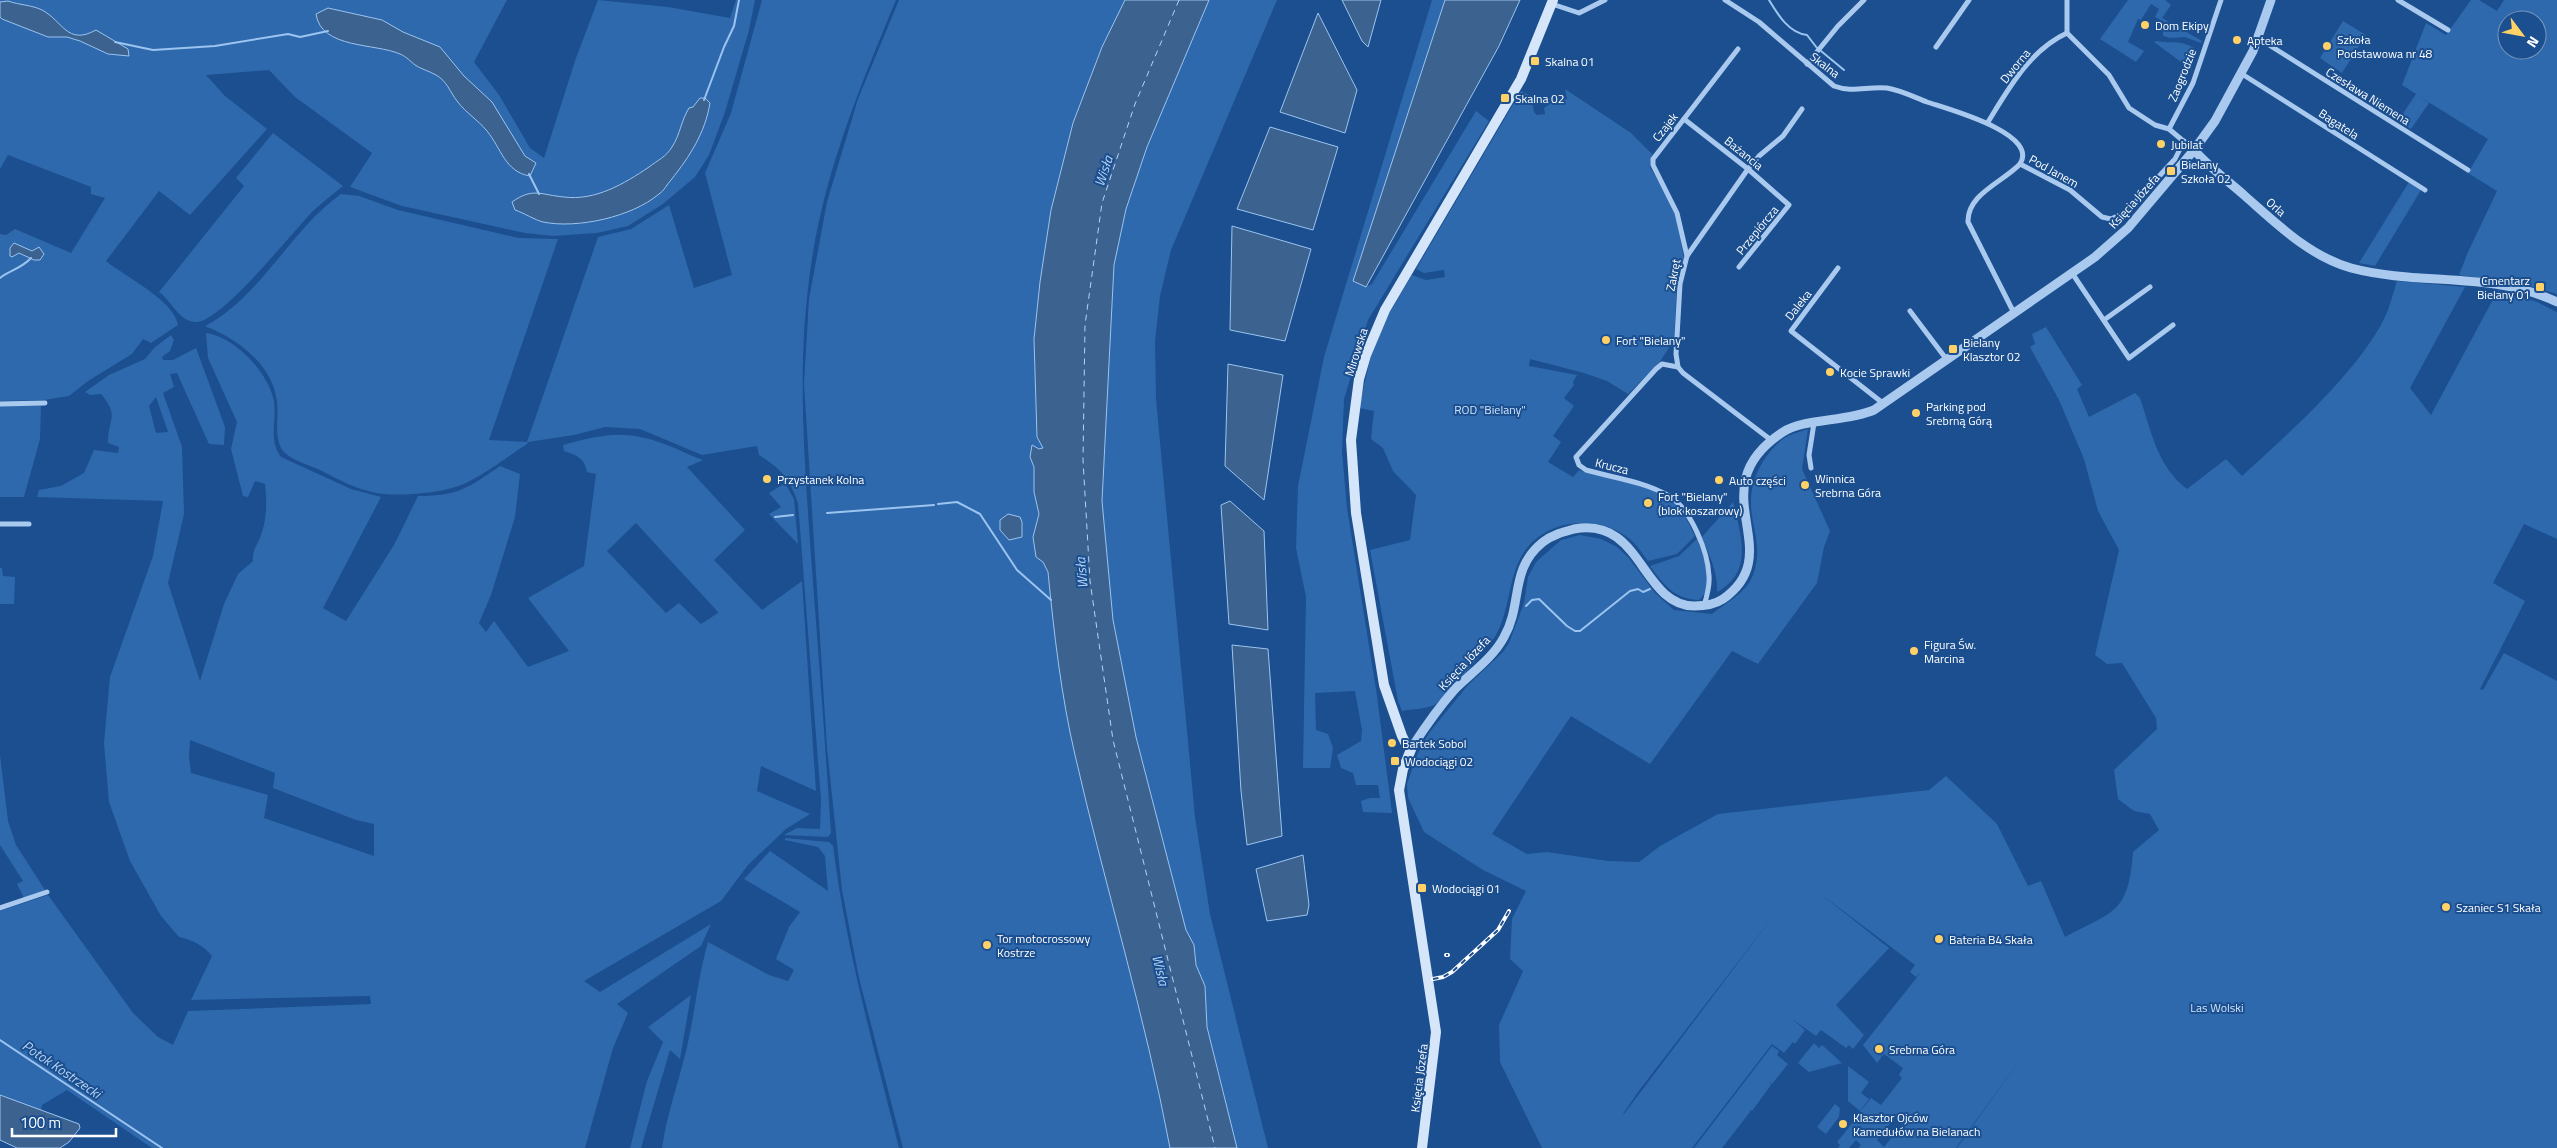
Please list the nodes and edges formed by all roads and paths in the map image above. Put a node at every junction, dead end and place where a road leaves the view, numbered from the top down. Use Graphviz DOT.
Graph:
graph roads {
  1 [pos="1604,0"];
  2 [pos="1725,0"];
  3 [pos="1864,0"];
  4 [pos="1969,0"];
  5 [pos="2066,0"];
  6 [pos="2221,0"];
  7 [pos="2271,0"];
  8 [pos="2398,0"];
  9 [pos="1553,2"];
  10 [pos="2448,30"];
  11 [pos="2067,33"];
  12 [pos="2258,38"];
  13 [pos="1936,47"];
  14 [pos="1738,49"];
  15 [pos="1807,64"];
  16 [pos="2242,74"];
  17 [pos="1802,109"];
  18 [pos="1684,119"];
  19 [pos="1988,122"];
  20 [pos="2169,129"];
  21 [pos="2184,141"];
  22 [pos="2194,150"];
  23 [pos="2020,164"];
  24 [pos="1748,169"];
  25 [pos="2468,170"];
  26 [pos="2425,190"];
  27 [pos="1789,205"];
  28 [pos="1687,256"];
  29 [pos="1739,267"];
  30 [pos="1838,268"];
  31 [pos="2071,272"];
  32 [pos="2150,286"];
  33 [pos="2557,302"];
  34 [pos="1910,310"];
  35 [pos="2014,313"];
  36 [pos="2104,320"];
  37 [pos="2173,325"];
  38 [pos="1947,360"];
  39 [pos="1678,367"];
  40 [pos="0,404"];
  41 [pos="45,404"];
  42 [pos="1884,404"];
  43 [pos="1814,423"];
  44 [pos="1771,440"];
  45 [pos="1811,468"];
  46 [pos="0,524"];
  47 [pos="29,524"];
  48 [pos="1704,606"];
  49 [pos="1412,747"];
  50 [pos="47,892"];
  51 [pos="0,908"];
  52 [pos="1422,1148"];
  1 -- 9 [label="street"];
  2 -- 15 [label="street, Skalna"];
  3 -- 15 [label="street"];
  4 -- 13 [label="street"];
  5 -- 11 [label="street"];
  6 -- 20 [label="street, Zaogrodzie"];
  7 -- 12 [label="street, Księcia Józefa"];
  8 -- 10 [label="street"];
  9 -- 49 [label="main road, Mirowska"];
  11 -- 19 [label="street, Dworna"];
  11 -- 20 [label="street, Orla"];
  12 -- 16 [label="street, Księcia Józefa"];
  12 -- 25 [label="street, Czesława Niemena"];
  14 -- 18 [label="street, Czajek"];
  15 -- 19 [label="street, Skalna"];
  16 -- 22 [label="street, Księcia Józefa"];
  16 -- 26 [label="street, Bagatela"];
  17 -- 24 [label="street, Zakręt"];
  18 -- 24 [label="street, Bażancia"];
  18 -- 28 [label="street, Czajek"];
  19 -- 23 [label="street, Pod Janem"];
  20 -- 21 [label="street, Orla"];
  21 -- 22 [label="street, Orla"];
  21 -- 23 [label="street, Pod Janem"];
  22 -- 31 [label="street, Księcia Józefa"];
  22 -- 33 [label="street, Orla"];
  23 -- 35 [label="street, Pod Janem"];
  24 -- 27 [label="street, Bażancia"];
  24 -- 28 [label="street, Zakręt"];
  27 -- 29 [label="street, Przepiórcza"];
  28 -- 39 [label="street, Zakręt"];
  30 -- 42 [label="street, Daleka"];
  31 -- 35 [label="street, Księcia Józefa"];
  31 -- 36 [label="street"];
  32 -- 36 [label="street"];
  34 -- 38 [label="street"];
  35 -- 38 [label="street, Księcia Józefa"];
  36 -- 37 [label="street"];
  38 -- 42 [label="street, Księcia Józefa"];
  39 -- 44 [label="street"];
  39 -- 48 [label="street, Krucza"];
  40 -- 41 [label="street"];
  42 -- 43 [label="street, Księcia Józefa"];
  43 -- 44 [label="street, Księcia Józefa"];
  43 -- 45 [label="street"];
  44 -- 48 [label="street, Księcia Józefa"];
  46 -- 47 [label="street"];
  48 -- 49 [label="street, Księcia Józefa"];
  49 -- 52 [label="main road, Księcia Józefa"];
  50 -- 51 [label="street"];
}
